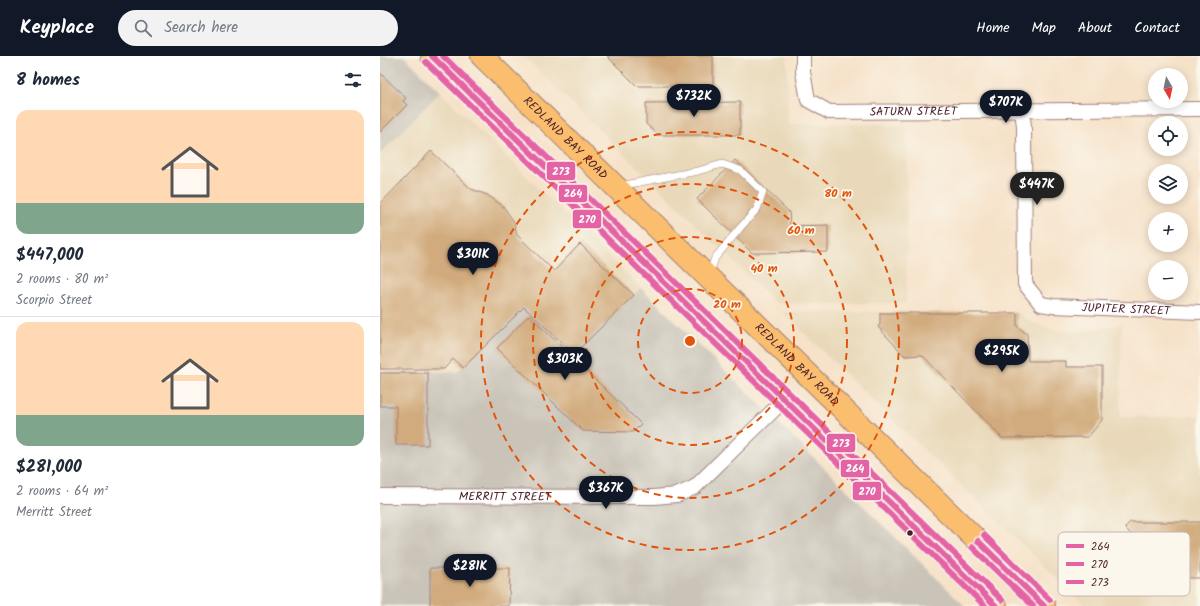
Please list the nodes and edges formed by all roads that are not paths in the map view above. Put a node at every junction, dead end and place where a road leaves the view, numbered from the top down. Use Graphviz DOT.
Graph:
graph roads {
  1 [pos="432,56"];
  2 [pos="482,56"];
  3 [pos="803,56"];
  4 [pos="1200,110"];
  5 [pos="1022,111"];
  6 [pos="615,186"];
  7 [pos="708,278"];
  8 [pos="1200,312"];
  9 [pos="784,400"];
  10 [pos="380,496"];
  11 [pos="996,606"];
  12 [pos="1044,606"];
  1 -- 9 [label="main road"];
  2 -- 6 [label="main road, REDLAND BAY ROAD"];
  3 -- 5 [label="street, SATURN STREET"];
  4 -- 5 [label="street, SATURN STREET"];
  5 -- 8 [label="street, JUPITER STREET"];
  6 -- 7 [label="main road, REDLAND BAY ROAD"];
  6 -- 7 [label="lane"];
  7 -- 12 [label="main road, REDLAND BAY ROAD"];
  9 -- 10 [label="street, MERRITT STREET"];
  9 -- 11 [label="main road"];
}
